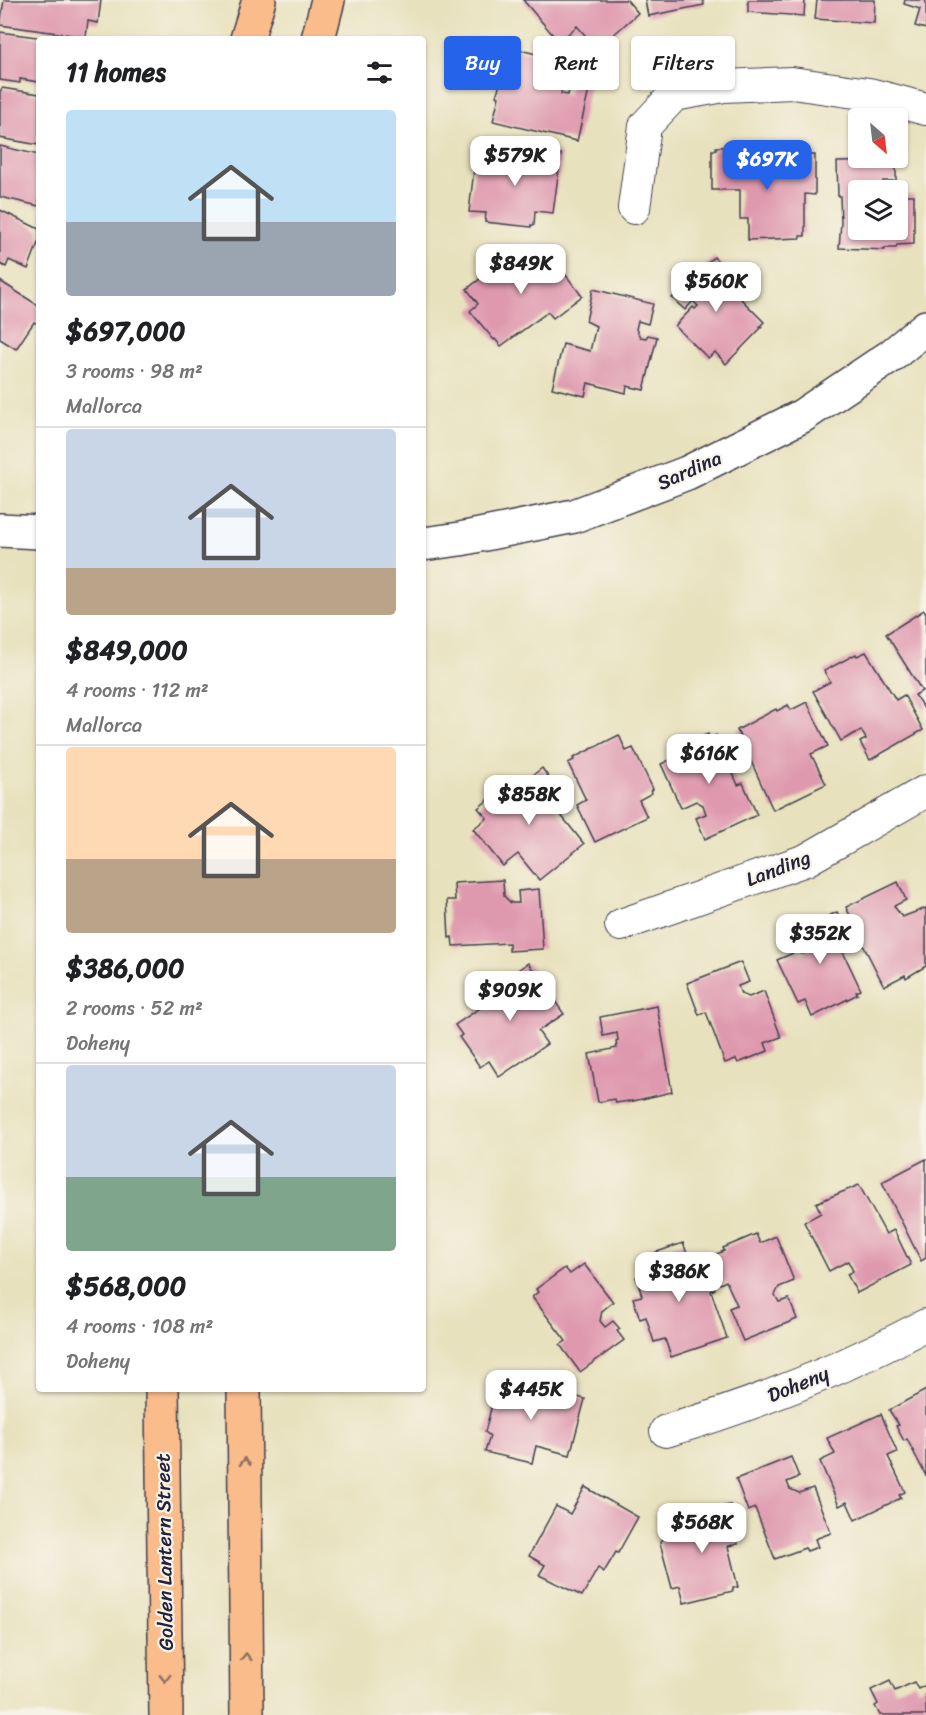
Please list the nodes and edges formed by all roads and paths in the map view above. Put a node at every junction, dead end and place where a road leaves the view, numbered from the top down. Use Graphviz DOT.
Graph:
graph roads {
  1 [pos="259,0"];
  2 [pos="328,0"];
  3 [pos="248,36"];
  4 [pos="319,36"];
  5 [pos="926,109"];
  6 [pos="634,208"];
  7 [pos="926,327"];
  8 [pos="0,530"];
  9 [pos="36,532"];
  10 [pos="426,544"];
  11 [pos="926,791"];
  12 [pos="621,925"];
  13 [pos="926,1325"];
  14 [pos="162,1392"];
  15 [pos="244,1392"];
  16 [pos="666,1431"];
  17 [pos="166,1715"];
  18 [pos="247,1715"];
  1 -- 3 [label="main road"];
  2 -- 4 [label="main road"];
  5 -- 6 [label="street"];
  7 -- 10 [label="street, Sardina"];
  8 -- 9 [label="street"];
  11 -- 12 [label="street, Landing"];
  13 -- 16 [label="street, Doheny"];
  14 -- 17 [label="main road, Golden Lantern Street, one-way"];
  18 -- 15 [label="main road, one-way"];
}
